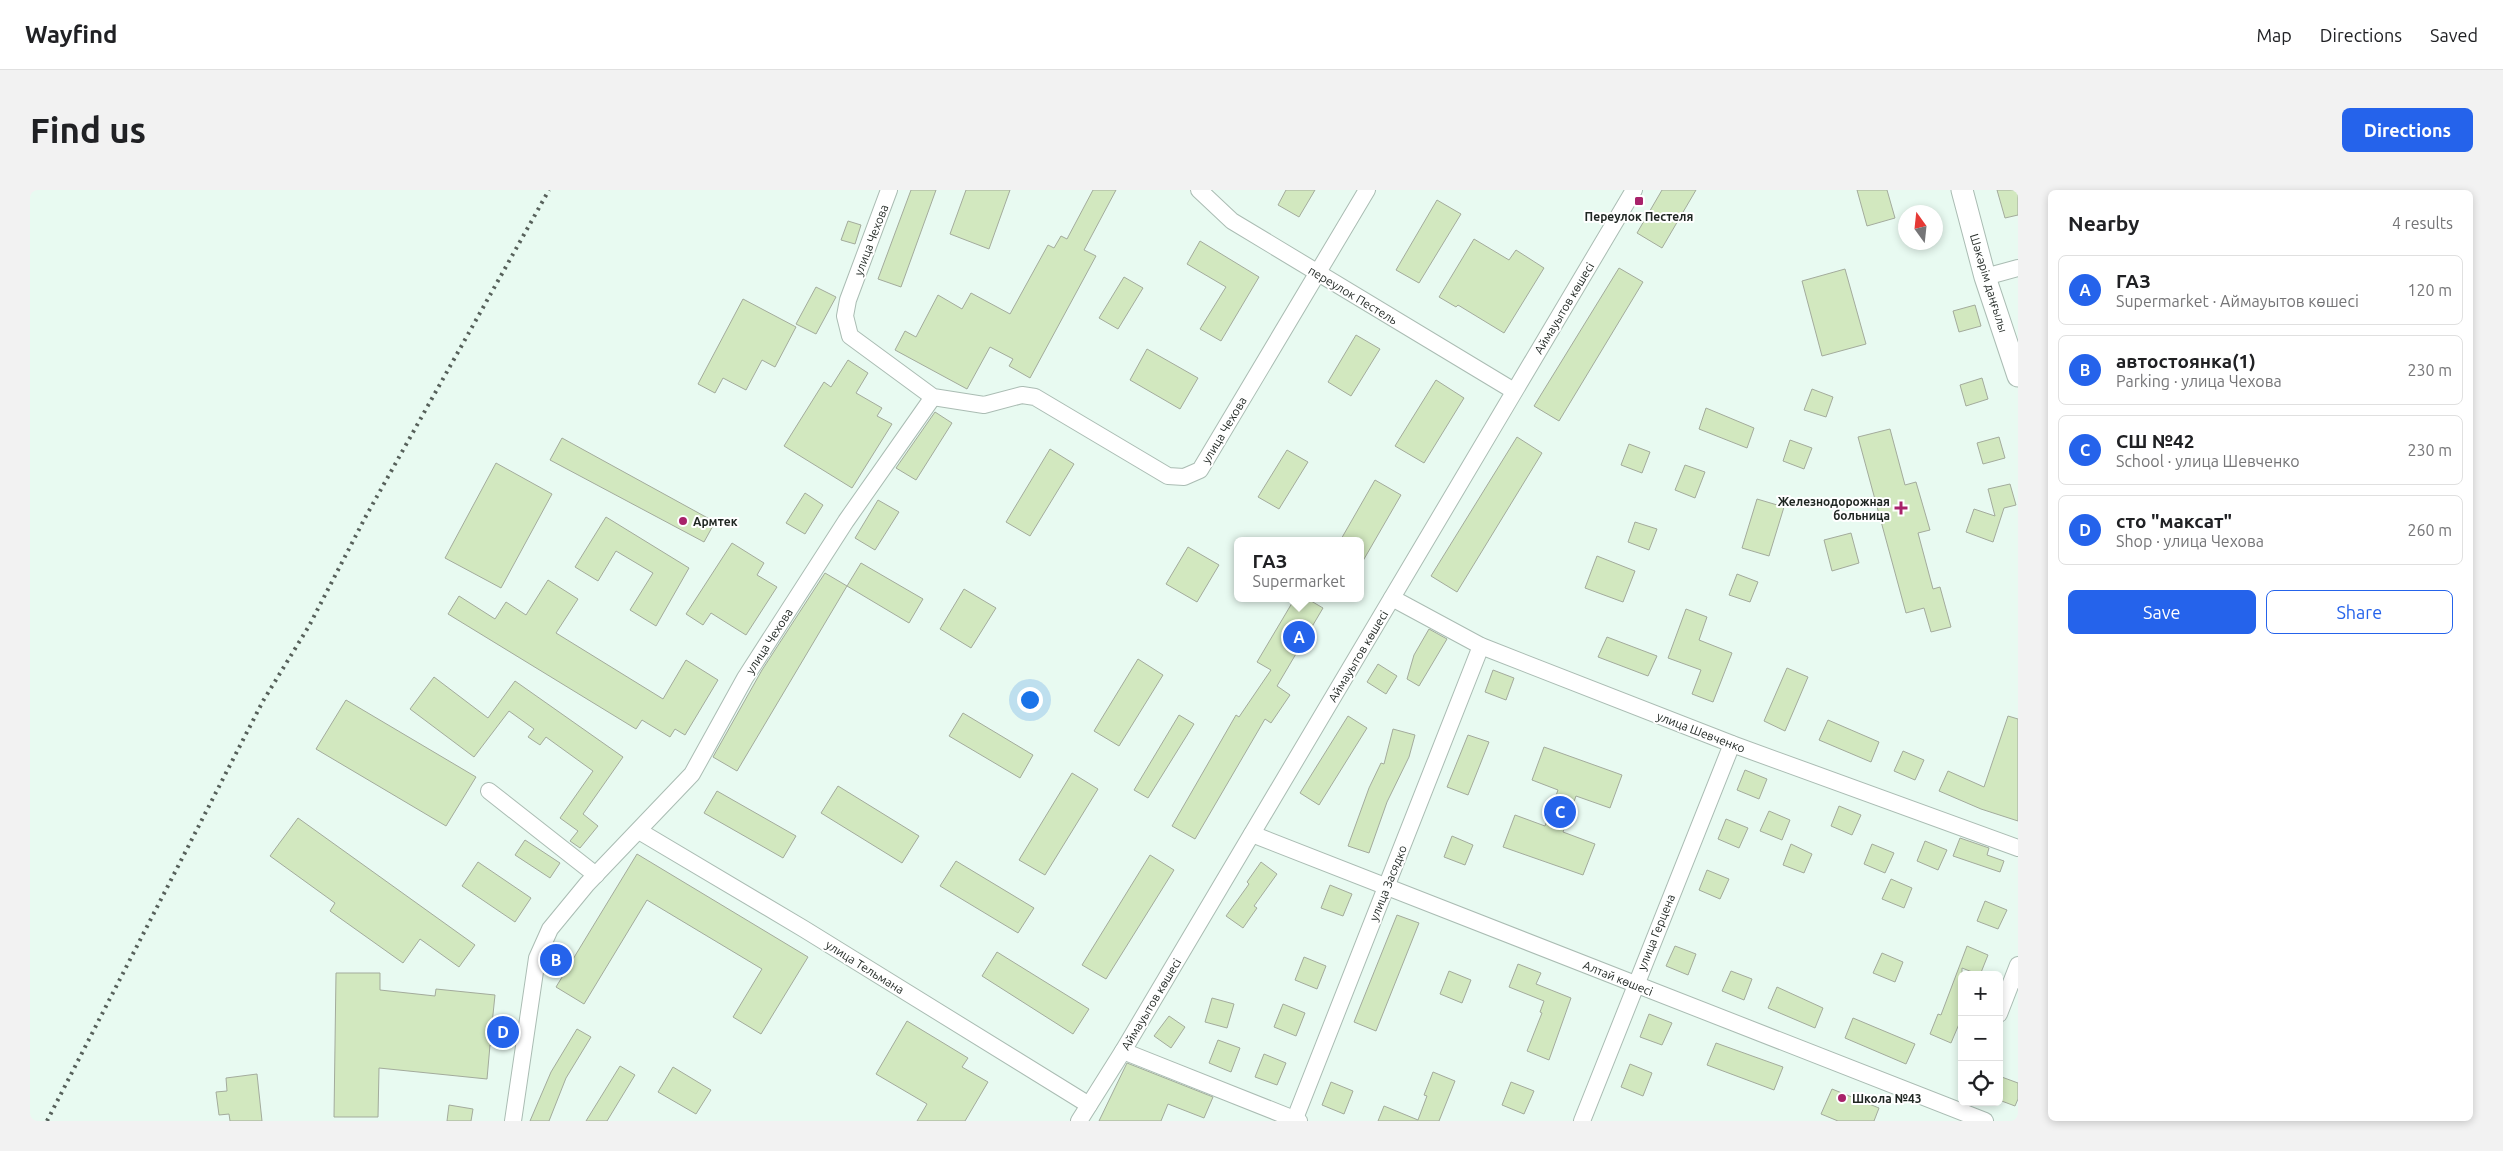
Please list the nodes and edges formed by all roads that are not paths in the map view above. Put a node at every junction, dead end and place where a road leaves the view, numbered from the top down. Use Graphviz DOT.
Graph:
graph roads {
  1 [pos="889,190"];
  2 [pos="1198,190"];
  3 [pos="1367,190"];
  4 [pos="1634,190"];
  5 [pos="1962,190"];
  6 [pos="2018,268"];
  7 [pos="1317,274"];
  8 [pos="1985,277"];
  9 [pos="2018,376"];
  10 [pos="1514,391"];
  11 [pos="933,397"];
  12 [pos="1392,598"];
  13 [pos="1481,646"];
  14 [pos="1732,744"];
  15 [pos="489,791"];
  16 [pos="639,831"];
  17 [pos="1252,834"];
  18 [pos="2018,848"];
  19 [pos="596,875"];
  20 [pos="1387,886"];
  21 [pos="2018,965"];
  22 [pos="1635,984"];
  23 [pos="2003,1004"];
  24 [pos="1124,1050"];
  25 [pos="1090,1105"];
  26 [pos="1961,1112"];
  27 [pos="1296,1120"];
  28 [pos="513,1121"];
  29 [pos="1079,1121"];
  30 [pos="1582,1121"];
  31 [pos="1985,1121"];
  1 -- 11 [label="street, улица Чехова"];
  2 -- 7 [label="street, переулок Пестель"];
  3 -- 7 [label="street, улица Чехова"];
  4 -- 10 [label="street, Аймауытов көшесі"];
  5 -- 8 [label="main road, Шәкәрім даңғылы"];
  6 -- 8 [label="street"];
  7 -- 10 [label="street, переулок Пестель"];
  7 -- 11 [label="street, улица Чехова"];
  8 -- 9 [label="main road, Шәкәрім даңғылы"];
  10 -- 12 [label="street, Аймауытов көшесі"];
  11 -- 16 [label="street, улица Чехова"];
  12 -- 13 [label="street, улица Шевченко"];
  12 -- 17 [label="street, Аймауытов көшесі"];
  13 -- 14 [label="street, улица Шевченко"];
  13 -- 20 [label="street, улица Засядко"];
  14 -- 18 [label="street, улица Шевченко"];
  14 -- 22 [label="street, улица Герцена"];
  15 -- 19 [label="street"];
  16 -- 19 [label="street, улица Чехова"];
  16 -- 25 [label="street, улица Тельмана"];
  17 -- 20 [label="street, Алтай көшесі"];
  17 -- 24 [label="street, Аймауытов көшесі"];
  19 -- 28 [label="street, улица Чехова"];
  20 -- 22 [label="street, Алтай көшесі"];
  20 -- 27 [label="street, улица Засядко"];
  21 -- 23 [label="street"];
  22 -- 26 [label="street, Алтай көшесі"];
  22 -- 30 [label="street, улица Герцена"];
  24 -- 25 [label="street, Аймауытов көшесі"];
  24 -- 27 [label="street"];
  25 -- 29 [label="street, Аймауытов көшесі"];
  26 -- 31 [label="street, Алтай көшесі"];
}
